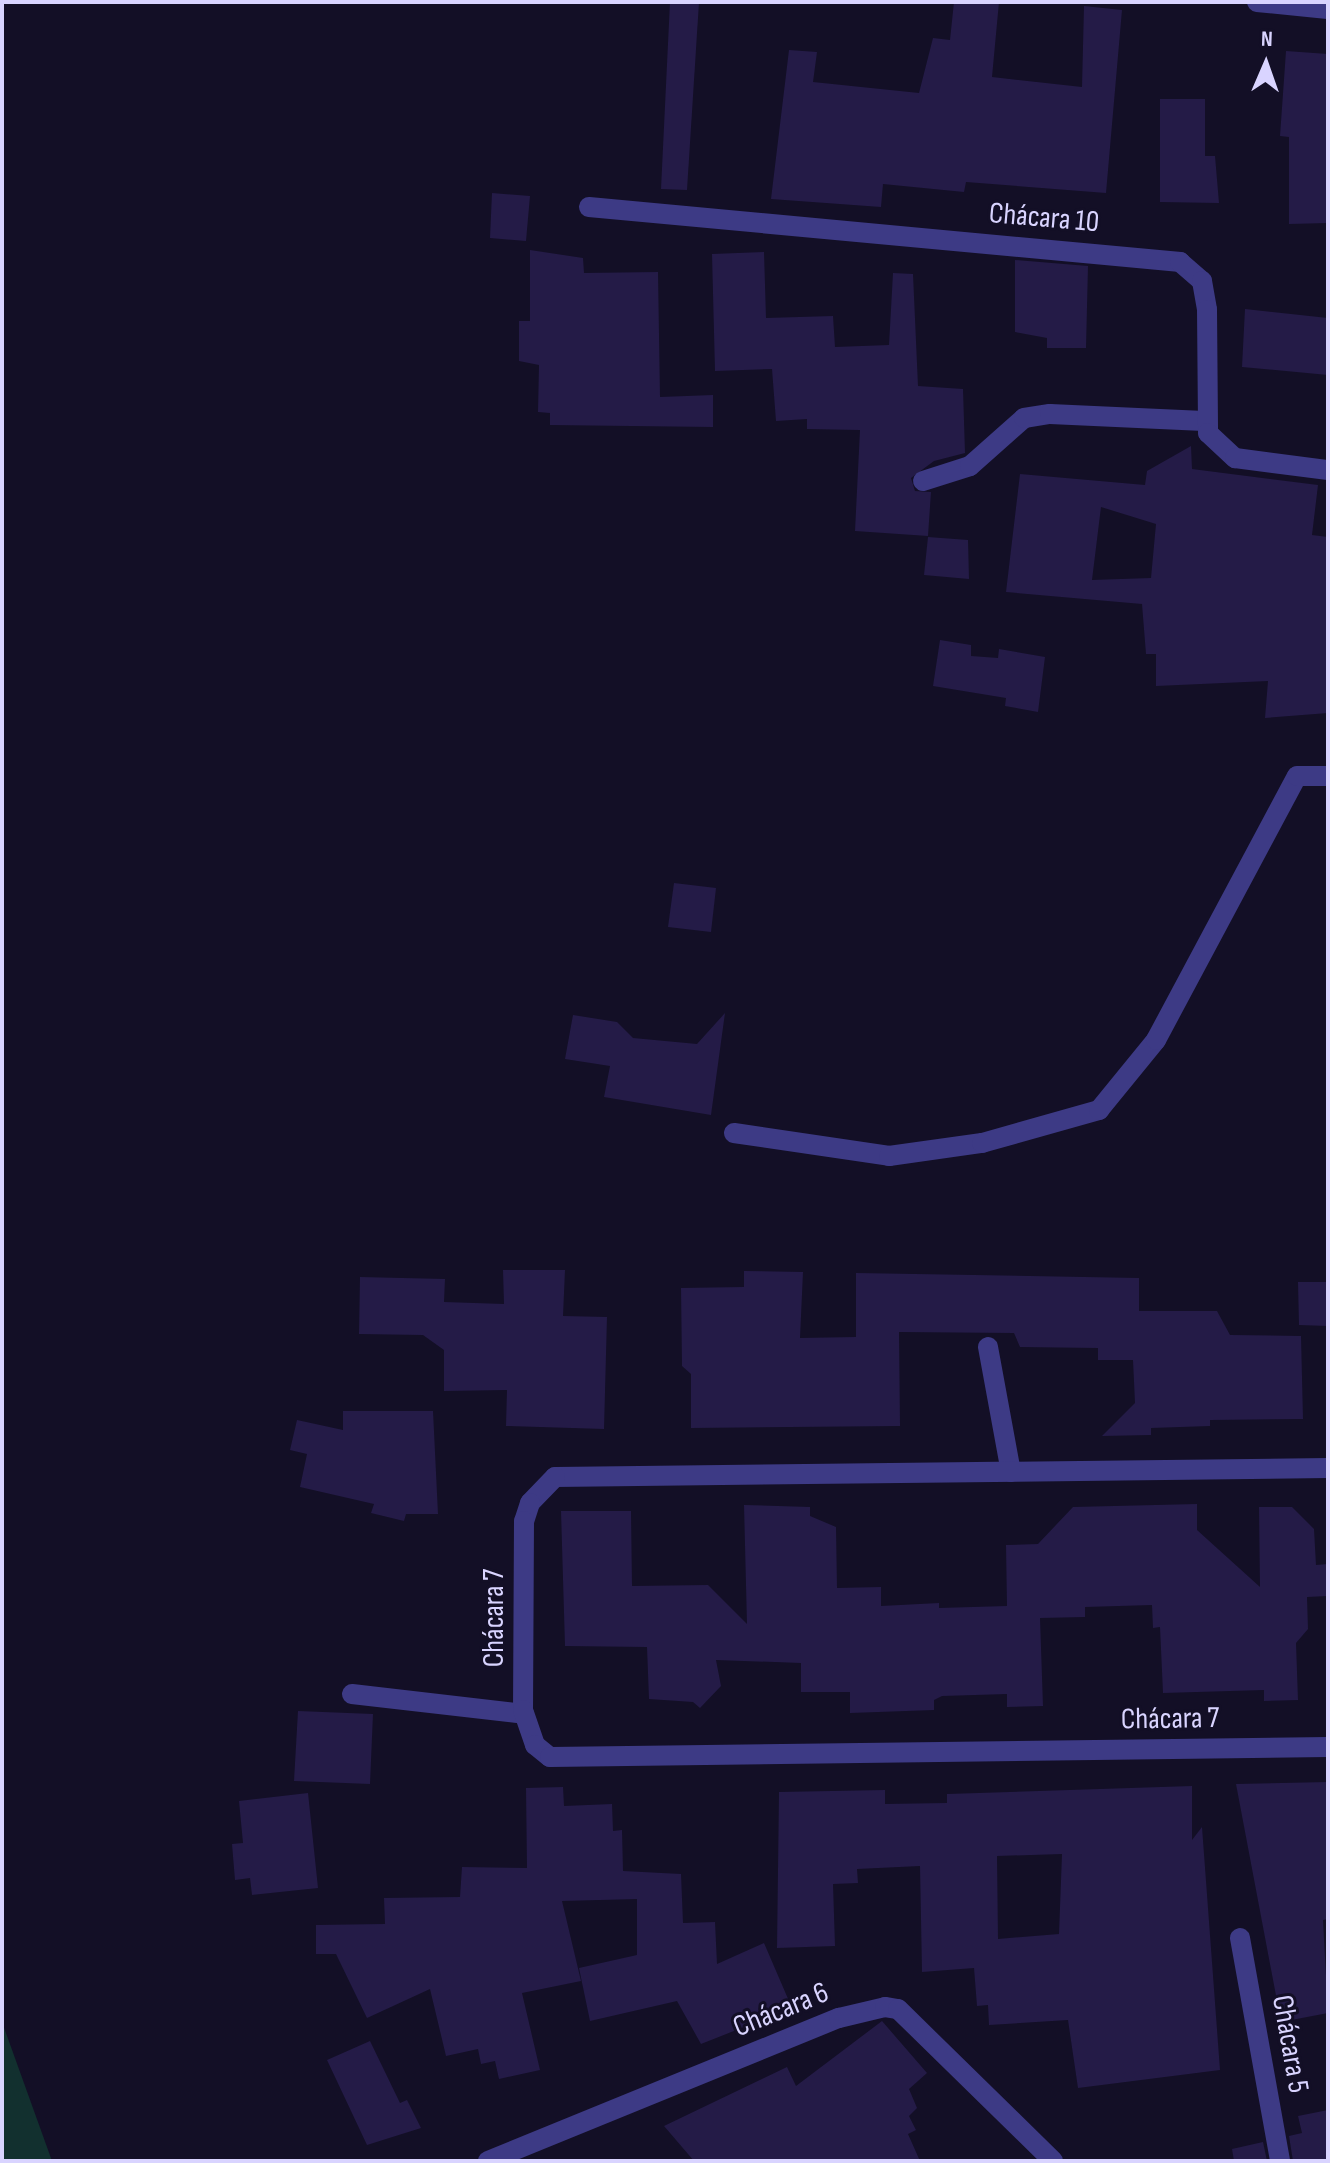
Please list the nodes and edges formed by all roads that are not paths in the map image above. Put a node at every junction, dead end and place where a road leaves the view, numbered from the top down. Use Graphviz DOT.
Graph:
graph roads {
  1 [pos="1257,2"];
  2 [pos="1328,9"];
  3 [pos="589,207"];
  4 [pos="1204,421"];
  5 [pos="1328,470"];
  6 [pos="923,481"];
  7 [pos="1328,776"];
  8 [pos="734,1133"];
  9 [pos="988,1347"];
  10 [pos="1328,1468"];
  11 [pos="1011,1472"];
  12 [pos="352,1694"];
  13 [pos="524,1714"];
  14 [pos="1328,1747"];
  15 [pos="1240,1938"];
  16 [pos="488,2161"];
  17 [pos="1053,2161"];
  18 [pos="1280,2161"];
  1 -- 2 [label="street"];
  3 -- 4 [label="street, Chácara 10"];
  4 -- 5 [label="street"];
  4 -- 6 [label="street"];
  7 -- 8 [label="street"];
  9 -- 11 [label="street"];
  10 -- 11 [label="street, Chácara 7"];
  11 -- 13 [label="street, Chácara 7"];
  12 -- 13 [label="street"];
  13 -- 14 [label="street, Chácara 7"];
  15 -- 18 [label="street, Chácara 5"];
  16 -- 17 [label="street, Chácara 6"];
}
